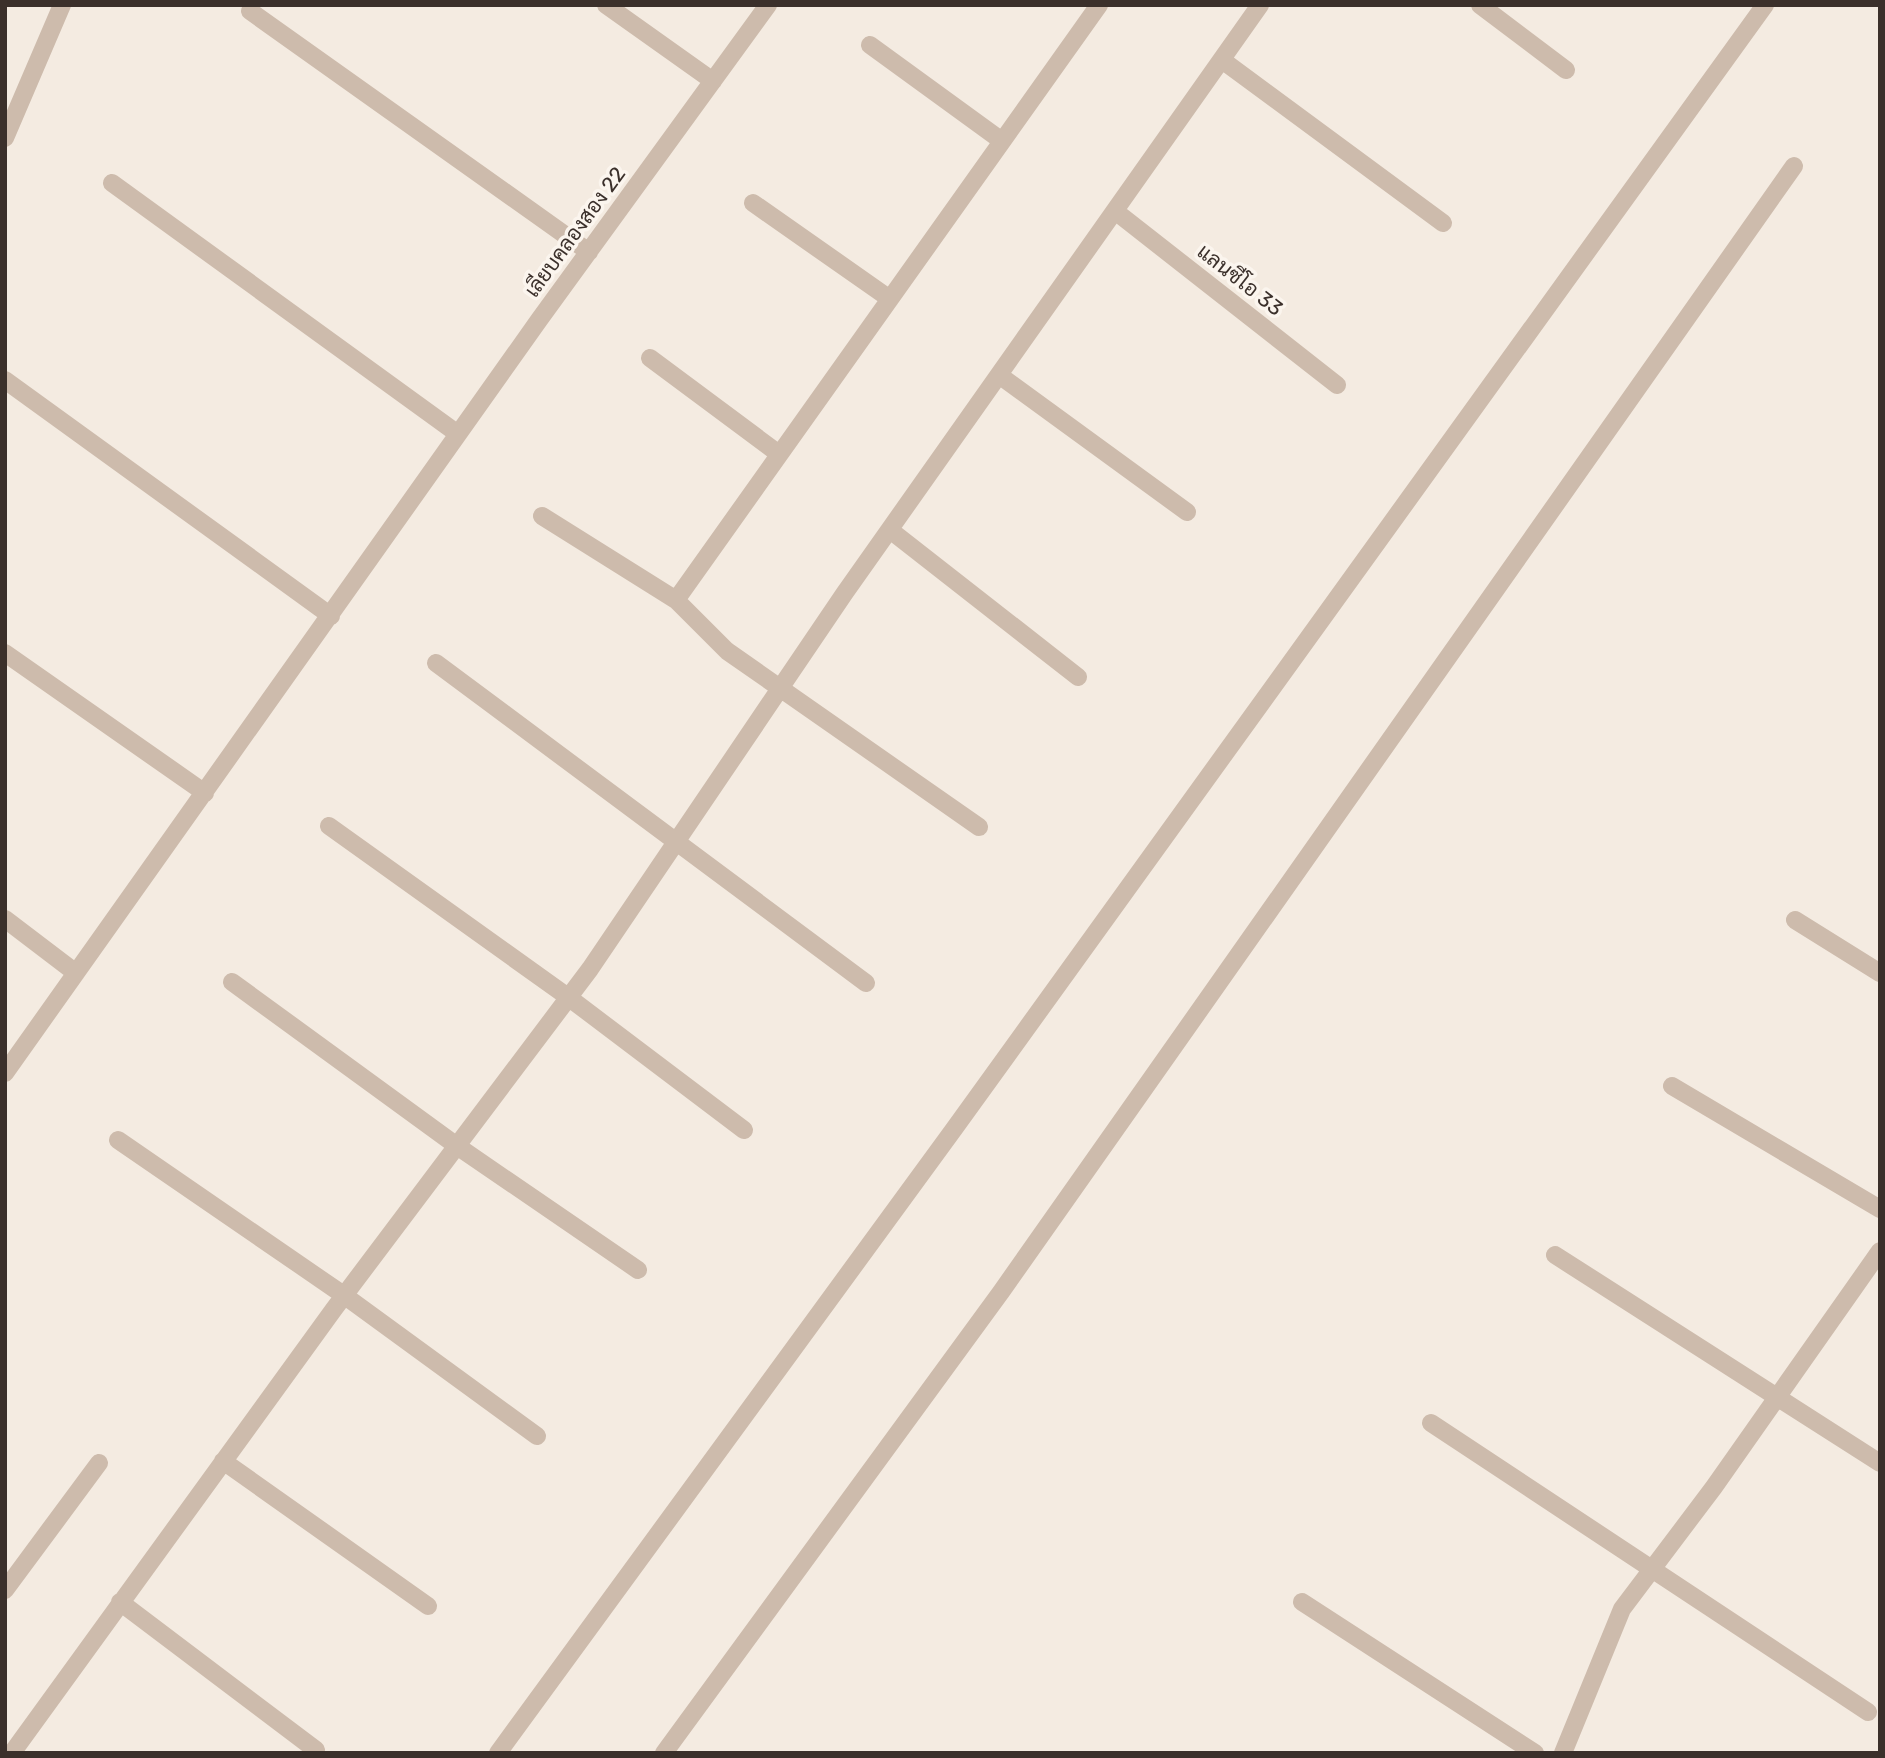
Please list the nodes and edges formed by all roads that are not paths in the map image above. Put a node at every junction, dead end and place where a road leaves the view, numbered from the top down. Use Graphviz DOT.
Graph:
graph roads {
  1 [pos="62,5"];
  2 [pos="606,5"];
  3 [pos="768,5"];
  4 [pos="1099,5"];
  5 [pos="1260,5"];
  6 [pos="1480,5"];
  7 [pos="1765,5"];
  8 [pos="250,11"];
  9 [pos="870,45"];
  10 [pos="1222,60"];
  11 [pos="1566,70"];
  12 [pos="713,81"];
  13 [pos="7,129"];
  14 [pos="1002,141"];
  15 [pos="1794,166"];
  16 [pos="112,183"];
  17 [pos="753,203"];
  18 [pos="1115,211"];
  19 [pos="1443,223"];
  20 [pos="589,252"];
  21 [pos="890,299"];
  22 [pos="650,358"];
  23 [pos="999,375"];
  24 [pos="5,380"];
  25 [pos="1337,385"];
  26 [pos="458,434"];
  27 [pos="779,454"];
  28 [pos="1187,512"];
  29 [pos="542,516"];
  30 [pos="890,530"];
  31 [pos="676,600"];
  32 [pos="331,616"];
  33 [pos="5,653"];
  34 [pos="436,663"];
  35 [pos="1078,677"];
  36 [pos="780,688"];
  37 [pos="205,793"];
  38 [pos="330,827"];
  39 [pos="979,827"];
  40 [pos="677,841"];
  41 [pos="5,919"];
  42 [pos="1795,920"];
  43 [pos="1880,973"];
  44 [pos="76,974"];
  45 [pos="232,982"];
  46 [pos="866,983"];
  47 [pos="568,997"];
  48 [pos="5,1073"];
  49 [pos="1672,1086"];
  50 [pos="744,1130"];
  51 [pos="118,1140"];
  52 [pos="457,1146"];
  53 [pos="1880,1209"];
  54 [pos="1880,1251"];
  55 [pos="1555,1255"];
  56 [pos="638,1270"];
  57 [pos="345,1296"];
  58 [pos="1776,1398"];
  59 [pos="1431,1423"];
  60 [pos="537,1436"];
  61 [pos="223,1461"];
  62 [pos="99,1463"];
  63 [pos="1880,1463"];
  64 [pos="1651,1570"];
  65 [pos="5,1590"];
  66 [pos="120,1602"];
  67 [pos="1302,1602"];
  68 [pos="428,1606"];
  69 [pos="1868,1712"];
  70 [pos="316,1750"];
  71 [pos="12,1753"];
  72 [pos="498,1753"];
  73 [pos="664,1753"];
  74 [pos="1535,1753"];
  75 [pos="1563,1753"];
  1 -- 13 [label="street"];
  2 -- 12 [label="street"];
  3 -- 12 [label="street, เลียบคลองสอง 22"];
  4 -- 14 [label="street"];
  5 -- 10 [label="street"];
  6 -- 11 [label="street"];
  7 -- 72 [label="street"];
  8 -- 20 [label="street"];
  9 -- 14 [label="street"];
  10 -- 18 [label="street"];
  10 -- 19 [label="street"];
  12 -- 20 [label="street, เลียบคลองสอง 22"];
  14 -- 21 [label="street"];
  15 -- 73 [label="street"];
  16 -- 26 [label="street"];
  17 -- 21 [label="street"];
  18 -- 23 [label="street"];
  18 -- 25 [label="street, แลนซีโอ 33"];
  20 -- 26 [label="street, เลียบคลองสอง 22"];
  21 -- 27 [label="street"];
  22 -- 27 [label="street"];
  23 -- 28 [label="street"];
  23 -- 30 [label="street"];
  24 -- 32 [label="street"];
  26 -- 32 [label="street, เลียบคลองสอง 22"];
  27 -- 31 [label="street"];
  29 -- 31 [label="street"];
  30 -- 35 [label="street"];
  30 -- 36 [label="street"];
  31 -- 36 [label="street"];
  32 -- 37 [label="street, เลียบคลองสอง 22"];
  33 -- 37 [label="street"];
  34 -- 40 [label="street"];
  36 -- 39 [label="street"];
  36 -- 40 [label="street"];
  37 -- 44 [label="street, เลียบคลองสอง 22"];
  38 -- 47 [label="street"];
  40 -- 46 [label="street"];
  40 -- 47 [label="street"];
  41 -- 44 [label="street"];
  42 -- 43 [label="street"];
  44 -- 48 [label="street, เลียบคลองสอง 22"];
  45 -- 52 [label="street"];
  47 -- 50 [label="street"];
  47 -- 52 [label="street"];
  49 -- 53 [label="street"];
  51 -- 57 [label="street"];
  52 -- 56 [label="street"];
  52 -- 57 [label="street"];
  54 -- 58 [label="street"];
  55 -- 58 [label="street"];
  57 -- 60 [label="street"];
  57 -- 61 [label="street"];
  58 -- 63 [label="street"];
  58 -- 64 [label="street"];
  59 -- 64 [label="street"];
  61 -- 66 [label="street"];
  61 -- 68 [label="street"];
  62 -- 65 [label="street"];
  64 -- 69 [label="street"];
  64 -- 75 [label="street"];
  66 -- 70 [label="street"];
  66 -- 71 [label="street"];
  67 -- 74 [label="street"];
}
